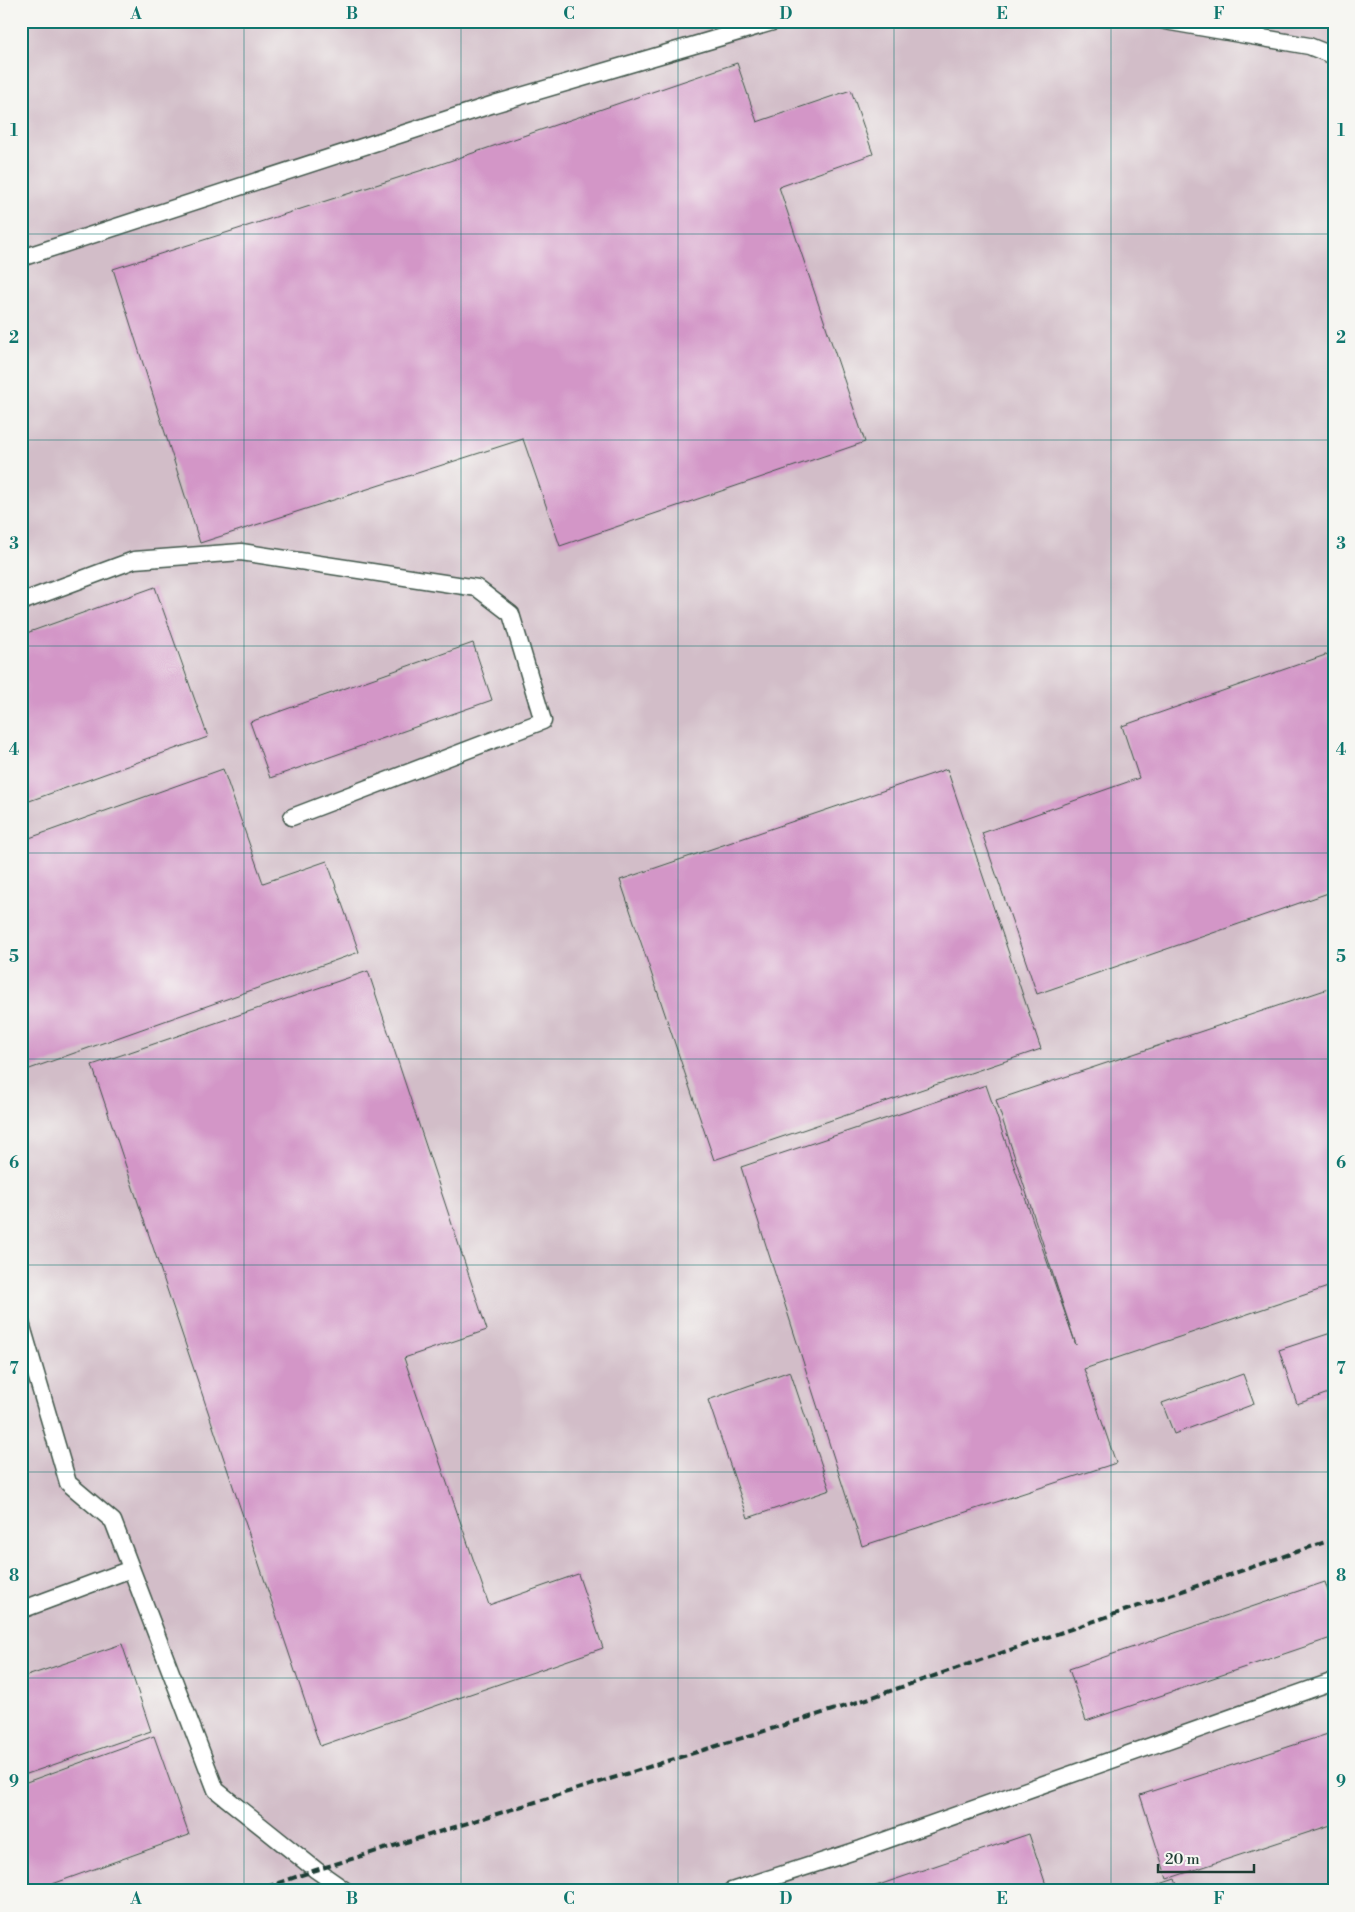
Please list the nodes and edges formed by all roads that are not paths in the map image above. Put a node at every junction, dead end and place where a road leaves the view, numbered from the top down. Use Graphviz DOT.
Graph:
graph roads {
  1 [pos="776,21"];
  2 [pos="1165,21"];
  3 [pos="1334,56"];
  4 [pos="21,258"];
  5 [pos="21,602"];
  6 [pos="292,817"];
  7 [pos="21,1323"];
  8 [pos="131,1569"];
  9 [pos="21,1610"];
  10 [pos="1334,1681"];
  11 [pos="346,1891"];
  12 [pos="731,1891"];
  1 -- 4 [label="lane"];
  2 -- 3 [label="lane"];
  5 -- 6 [label="lane"];
  7 -- 8 [label="lane"];
  8 -- 9 [label="lane"];
  8 -- 11 [label="lane"];
  10 -- 12 [label="lane"];
}
